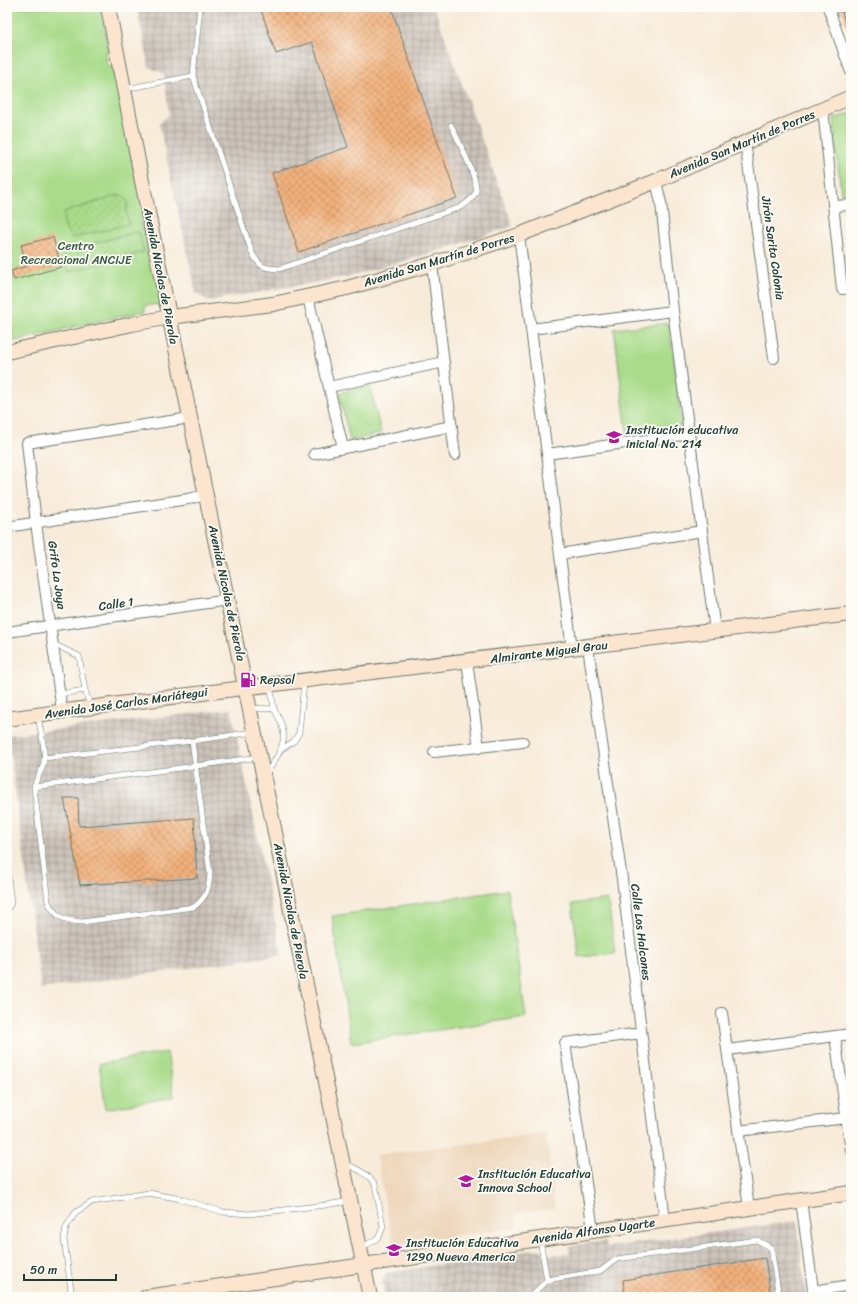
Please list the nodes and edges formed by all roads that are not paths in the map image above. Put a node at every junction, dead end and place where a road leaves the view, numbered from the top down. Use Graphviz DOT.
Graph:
graph roads {
  1 [pos="108,7"];
  2 [pos="200,7"];
  3 [pos="828,7"];
  4 [pos="851,72"];
  5 [pos="193,76"];
  6 [pos="124,89"];
  7 [pos="851,97"];
  8 [pos="823,109"];
  9 [pos="451,125"];
  10 [pos="745,142"];
  11 [pos="656,181"];
  12 [pos="851,205"];
  13 [pos="833,206"];
  14 [pos="519,235"];
  15 [pos="432,264"];
  16 [pos="851,288"];
  17 [pos="308,297"];
  18 [pos="673,311"];
  19 [pos="170,317"];
  20 [pos="531,329"];
  21 [pos="7,352"];
  22 [pos="774,358"];
  23 [pos="444,362"];
  24 [pos="329,387"];
  25 [pos="190,418"];
  26 [pos="452,426"];
  27 [pos="689,434"];
  28 [pos="343,448"];
  29 [pos="314,454"];
  30 [pos="547,454"];
  31 [pos="455,455"];
  32 [pos="206,495"];
  33 [pos="36,523"];
  34 [pos="7,527"];
  35 [pos="702,531"];
  36 [pos="560,554"];
  37 [pos="228,600"];
  38 [pos="851,614"];
  39 [pos="51,627"];
  40 [pos="715,631"];
  41 [pos="7,632"];
  42 [pos="53,644"];
  43 [pos="588,647"];
  44 [pos="572,649"];
  45 [pos="467,661"];
  46 [pos="304,680"];
  47 [pos="269,684"];
  48 [pos="246,687"];
  49 [pos="85,690"];
  50 [pos="60,694"];
  51 [pos="90,708"];
  52 [pos="250,708"];
  53 [pos="274,709"];
  54 [pos="62,711"];
  55 [pos="38,715"];
  56 [pos="7,719"];
  57 [pos="255,732"];
  58 [pos="192,741"];
  59 [pos="523,742"];
  60 [pos="479,748"];
  61 [pos="282,749"];
  62 [pos="434,752"];
  63 [pos="260,756"];
  64 [pos="44,758"];
  65 [pos="196,766"];
  66 [pos="264,777"];
  67 [pos="34,787"];
  68 [pos="7,869"];
  69 [pos="7,910"];
  70 [pos="722,1013"];
  71 [pos="641,1033"];
  72 [pos="851,1034"];
  73 [pos="835,1036"];
  74 [pos="727,1050"];
  75 [pos="846,1118"];
  76 [pos="738,1131"];
  77 [pos="851,1151"];
  78 [pos="343,1163"];
  79 [pos="851,1193"];
  80 [pos="801,1200"];
  81 [pos="350,1201"];
  82 [pos="749,1208"];
  83 [pos="665,1220"];
  84 [pos="593,1230"];
  85 [pos="540,1239"];
  86 [pos="360,1249"];
  87 [pos="363,1266"];
  88 [pos="547,1280"];
  89 [pos="851,1285"];
  90 [pos="813,1294"];
  91 [pos="72,1297"];
  92 [pos="146,1297"];
  93 [pos="370,1297"];
  94 [pos="530,1297"];
  95 [pos="779,1297"];
  1 -- 6 [label="street, Avenida Nicolas de Pierola"];
  2 -- 5 [label="lane"];
  3 -- 4 [label="street"];
  5 -- 6 [label="lane"];
  5 -- 9 [label="lane"];
  6 -- 19 [label="street, Avenida Nicolas de Pierola"];
  7 -- 8 [label="street, Avenida San Martín de Porres"];
  8 -- 10 [label="street, Avenida San Martín de Porres"];
  8 -- 13 [label="street"];
  10 -- 11 [label="street, Avenida San Martín de Porres"];
  10 -- 22 [label="street, Jirón Sarita Colonia"];
  11 -- 14 [label="street, Avenida San Martín de Porres"];
  11 -- 18 [label="street"];
  12 -- 13 [label="street"];
  13 -- 16 [label="street"];
  14 -- 15 [label="street, Avenida San Martín de Porres"];
  14 -- 20 [label="street"];
  15 -- 17 [label="street, Avenida San Martín de Porres"];
  15 -- 23 [label="street"];
  17 -- 19 [label="street, Avenida San Martín de Porres"];
  17 -- 24 [label="street"];
  18 -- 20 [label="street"];
  18 -- 27 [label="street"];
  19 -- 21 [label="street, Avenida San Martín de Porres"];
  19 -- 25 [label="street, Avenida Nicolas de Pierola"];
  20 -- 30 [label="street"];
  23 -- 24 [label="street"];
  23 -- 26 [label="street"];
  24 -- 28 [label="street"];
  25 -- 32 [label="street, Avenida Nicolas de Pierola"];
  25 -- 33 [label="street, Grifo La Joya"];
  26 -- 28 [label="street"];
  26 -- 31 [label="street"];
  27 -- 30 [label="street"];
  27 -- 35 [label="street"];
  28 -- 29 [label="street"];
  30 -- 36 [label="street"];
  32 -- 33 [label="street"];
  32 -- 37 [label="street, Avenida Nicolas de Pierola"];
  33 -- 34 [label="street"];
  33 -- 39 [label="street, Grifo La Joya"];
  35 -- 36 [label="street"];
  35 -- 40 [label="street"];
  36 -- 44 [label="street"];
  37 -- 39 [label="street, Calle 1"];
  37 -- 48 [label="street, Avenida Nicolas de Pierola"];
  38 -- 40 [label="street, Almirante Miguel Grau"];
  39 -- 41 [label="street, Calle 1"];
  39 -- 42 [label="street, Grifo La Joya"];
  40 -- 43 [label="street, Almirante Miguel Grau"];
  42 -- 49 [label="lane"];
  42 -- 50 [label="street, Grifo La Joya"];
  43 -- 44 [label="street, Almirante Miguel Grau"];
  43 -- 71 [label="street, Calle Los Halcones"];
  44 -- 45 [label="street, Almirante Miguel Grau"];
  45 -- 46 [label="street, Almirante Miguel Grau"];
  45 -- 60 [label="street"];
  46 -- 47 [label="street, Almirante Miguel Grau"];
  46 -- 61 [label="lane"];
  47 -- 48 [label="street, Almirante Miguel Grau"];
  47 -- 53 [label="lane"];
  48 -- 51 [label="street, Avenida José Carlos Mariátegui"];
  48 -- 52 [label="street, Avenida Nicolas de Pierola"];
  49 -- 50 [label="lane"];
  49 -- 51 [label="lane"];
  50 -- 54 [label="street, Grifo La Joya"];
  51 -- 54 [label="street, Avenida José Carlos Mariátegui"];
  52 -- 53 [label="lane"];
  52 -- 57 [label="street, Avenida Nicolas de Pierola"];
  53 -- 61 [label="lane"];
  54 -- 55 [label="street, Avenida José Carlos Mariátegui"];
  55 -- 56 [label="street, Avenida José Carlos Mariátegui"];
  55 -- 64 [label="lane"];
  57 -- 58 [label="lane"];
  57 -- 63 [label="street, Avenida Nicolas de Pierola"];
  58 -- 64 [label="lane"];
  58 -- 65 [label="lane"];
  59 -- 60 [label="street"];
  60 -- 62 [label="street"];
  61 -- 66 [label="lane"];
  63 -- 65 [label="lane"];
  63 -- 66 [label="street, Avenida Nicolas de Pierola"];
  64 -- 67 [label="lane"];
  65 -- 67 [label="lane"];
  65 -- 67 [label="lane"];
  66 -- 78 [label="street, Avenida Nicolas de Pierola"];
  68 -- 69 [label="lane"];
  70 -- 74 [label="street"];
  71 -- 83 [label="street, Calle Los Halcones"];
  71 -- 84 [label="street"];
  72 -- 73 [label="street"];
  73 -- 74 [label="street"];
  73 -- 75 [label="street"];
  74 -- 76 [label="street"];
  75 -- 76 [label="street"];
  75 -- 77 [label="street"];
  76 -- 82 [label="street"];
  78 -- 81 [label="street, Avenida Nicolas de Pierola"];
  78 -- 86 [label="lane"];
  79 -- 80 [label="street, Avenida Alfonso Ugarte"];
  80 -- 82 [label="street, Avenida Alfonso Ugarte"];
  80 -- 90 [label="street"];
  81 -- 86 [label="street, Avenida Nicolas de Pierola"];
  81 -- 91 [label="lane"];
  82 -- 83 [label="street, Avenida Alfonso Ugarte"];
  83 -- 84 [label="street, Avenida Alfonso Ugarte"];
  84 -- 85 [label="street, Avenida Alfonso Ugarte"];
  85 -- 87 [label="street, Avenida Alfonso Ugarte"];
  85 -- 88 [label="lane"];
  86 -- 87 [label="street, Avenida Nicolas de Pierola"];
  87 -- 92 [label="street, Avenida Alfonso Ugarte"];
  87 -- 93 [label="street, Avenida Nicolas de Pierola"];
  88 -- 94 [label="lane"];
  88 -- 95 [label="lane"];
  89 -- 90 [label="street"];
}
